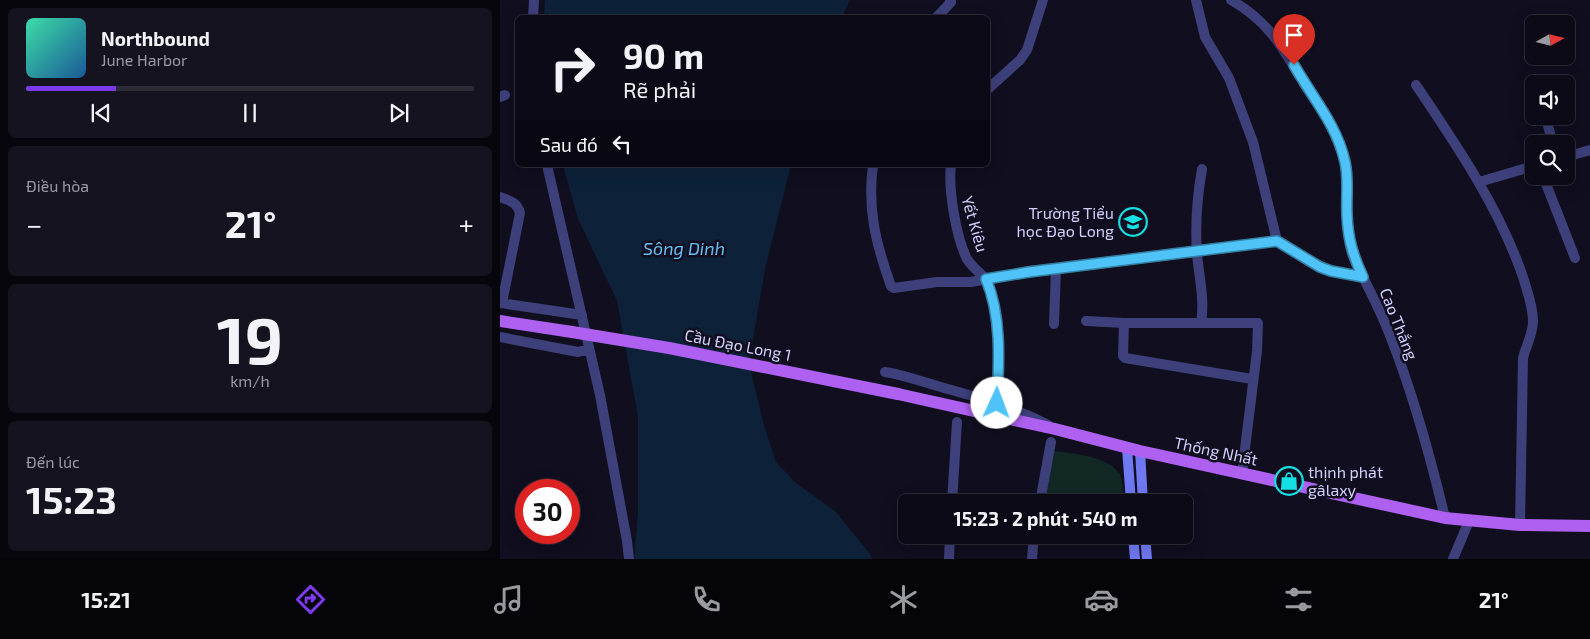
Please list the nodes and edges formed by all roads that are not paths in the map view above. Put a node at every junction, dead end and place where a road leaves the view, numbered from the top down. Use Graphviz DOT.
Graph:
graph roads {
  1 [pos="534,0"];
  2 [pos="950,0"];
  3 [pos="1042,0"];
  4 [pos="1196,0"];
  5 [pos="1231,0"];
  6 [pos="533,15"];
  7 [pos="939,15"];
  8 [pos="1416,86"];
  9 [pos="990,87"];
  10 [pos="1590,150"];
  11 [pos="1575,154"];
  12 [pos="547,167"];
  13 [pos="873,167"];
  14 [pos="951,167"];
  15 [pos="1202,169"];
  16 [pos="1525,169"];
  17 [pos="1479,182"];
  18 [pos="1547,185"];
  19 [pos="500,197"];
  20 [pos="1277,241"];
  21 [pos="1197,251"];
  22 [pos="1575,258"];
  23 [pos="1056,268"];
  24 [pos="1363,277"];
  25 [pos="986,279"];
  26 [pos="501,303"];
  27 [pos="582,316"];
  28 [pos="500,321"];
  29 [pos="1086,321"];
  30 [pos="1124,323"];
  31 [pos="1201,323"];
  32 [pos="1054,324"];
  33 [pos="500,338"];
  34 [pos="589,349"];
  35 [pos="885,372"];
  36 [pos="1252,379"];
  37 [pos="898,394"];
  38 [pos="997,403"];
  39 [pos="957,422"];
  40 [pos="1055,429"];
  41 [pos="1052,442"];
  42 [pos="1126,448"];
  43 [pos="1140,451"];
  44 [pos="1242,473"];
  45 [pos="952,494"];
  46 [pos="1042,494"];
  47 [pos="1130,494"];
  48 [pos="1143,494"];
  49 [pos="1445,518"];
  50 [pos="1469,521"];
  51 [pos="1520,525"];
  52 [pos="1590,526"];
  53 [pos="950,544"];
  54 [pos="1033,544"];
  55 [pos="1134,544"];
  56 [pos="1145,544"];
  57 [pos="629,559"];
  58 [pos="949,559"];
  59 [pos="1032,559"];
  60 [pos="1135,559"];
  61 [pos="1146,559"];
  62 [pos="1453,559"];
  1 -- 6 [label="street"];
  2 -- 7 [label="street"];
  3 -- 9 [label="street"];
  4 -- 20 [label="street"];
  5 -- 24 [label="street, Cao Thắng"];
  8 -- 17 [label="street"];
  10 -- 11 [label="street"];
  12 -- 27 [label="street"];
  13 -- 25 [label="street"];
  14 -- 25 [label="street, Yết Kiêu"];
  15 -- 21 [label="street"];
  16 -- 17 [label="street"];
  17 -- 51 [label="street"];
  18 -- 22 [label="street"];
  19 -- 26 [label="street"];
  20 -- 21 [label="street"];
  20 -- 24 [label="street"];
  21 -- 23 [label="street"];
  21 -- 31 [label="street"];
  23 -- 25 [label="street"];
  23 -- 32 [label="street"];
  24 -- 49 [label="street, Cao Thắng"];
  25 -- 38 [label="street, Yết Kiêu"];
  26 -- 27 [label="street"];
  27 -- 34 [label="street"];
  28 -- 37 [label="main road, Cầu Đạo Long 1, bridge"];
  29 -- 30 [label="street"];
  30 -- 31 [label="street"];
  30 -- 36 [label="street"];
  31 -- 36 [label="street"];
  33 -- 34 [label="street"];
  34 -- 57 [label="street"];
  35 -- 38 [label="street"];
  36 -- 44 [label="street"];
  37 -- 40 [label="main road, Thống Nhất"];
  38 -- 40 [label="street"];
  39 -- 45 [label="street"];
  40 -- 42 [label="main road, Thống Nhất"];
  41 -- 46 [label="street"];
  42 -- 43 [label="main road, Thống Nhất"];
  42 -- 47 [label="main road"];
  43 -- 44 [label="main road, Thống Nhất"];
  43 -- 48 [label="main road"];
  44 -- 49 [label="main road, Thống Nhất"];
  49 -- 50 [label="main road, Thống Nhất"];
  50 -- 51 [label="main road, Thống Nhất"];
  50 -- 62 [label="street"];
  51 -- 52 [label="main road, Thống Nhất"];
  53 -- 58 [label="street"];
  54 -- 59 [label="street"];
  55 -- 60 [label="main road"];
  56 -- 61 [label="main road"];
}
